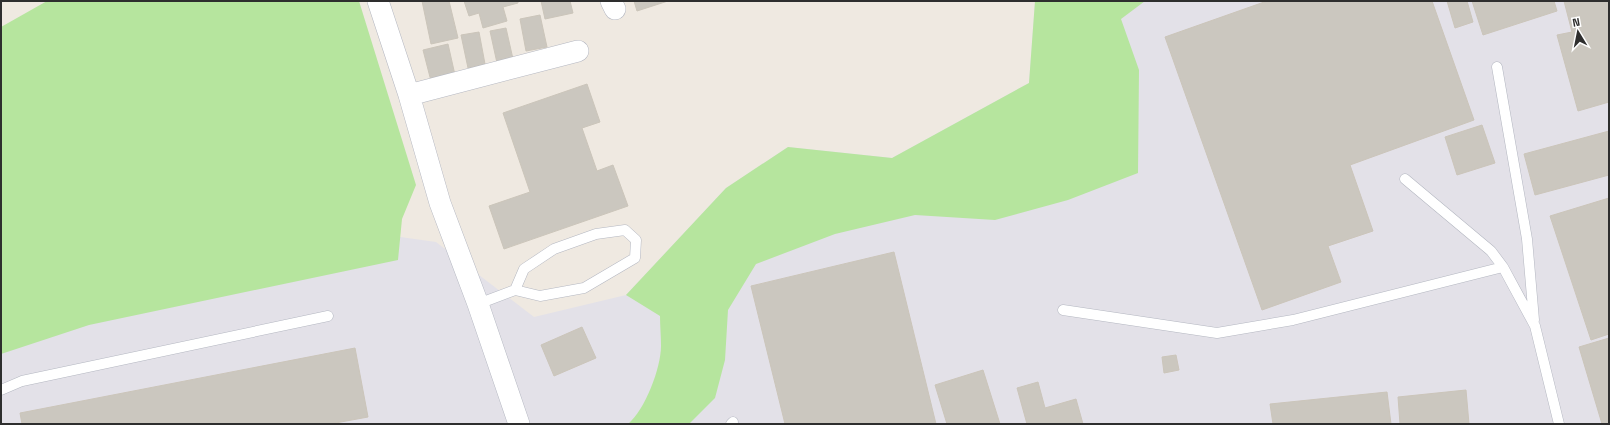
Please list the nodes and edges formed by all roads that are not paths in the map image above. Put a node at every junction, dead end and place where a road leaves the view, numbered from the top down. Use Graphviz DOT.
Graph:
graph roads {
  1 [pos="378,1"];
  2 [pos="578,51"];
  3 [pos="1498,66"];
  4 [pos="409,95"];
  5 [pos="1405,179"];
  6 [pos="1503,267"];
  7 [pos="515,290"];
  8 [pos="478,304"];
  9 [pos="1063,310"];
  10 [pos="328,316"];
  11 [pos="1535,326"];
  12 [pos="1,390"];
  13 [pos="519,424"];
  14 [pos="1559,424"];
  1 -- 4 [label="street"];
  2 -- 4 [label="street"];
  3 -- 11 [label="lane"];
  4 -- 8 [label="street"];
  5 -- 6 [label="lane"];
  6 -- 9 [label="lane"];
  6 -- 11 [label="lane"];
  7 -- 7 [label="lane"];
  7 -- 8 [label="lane"];
  8 -- 13 [label="street"];
  10 -- 12 [label="lane"];
  11 -- 14 [label="lane"];
}
